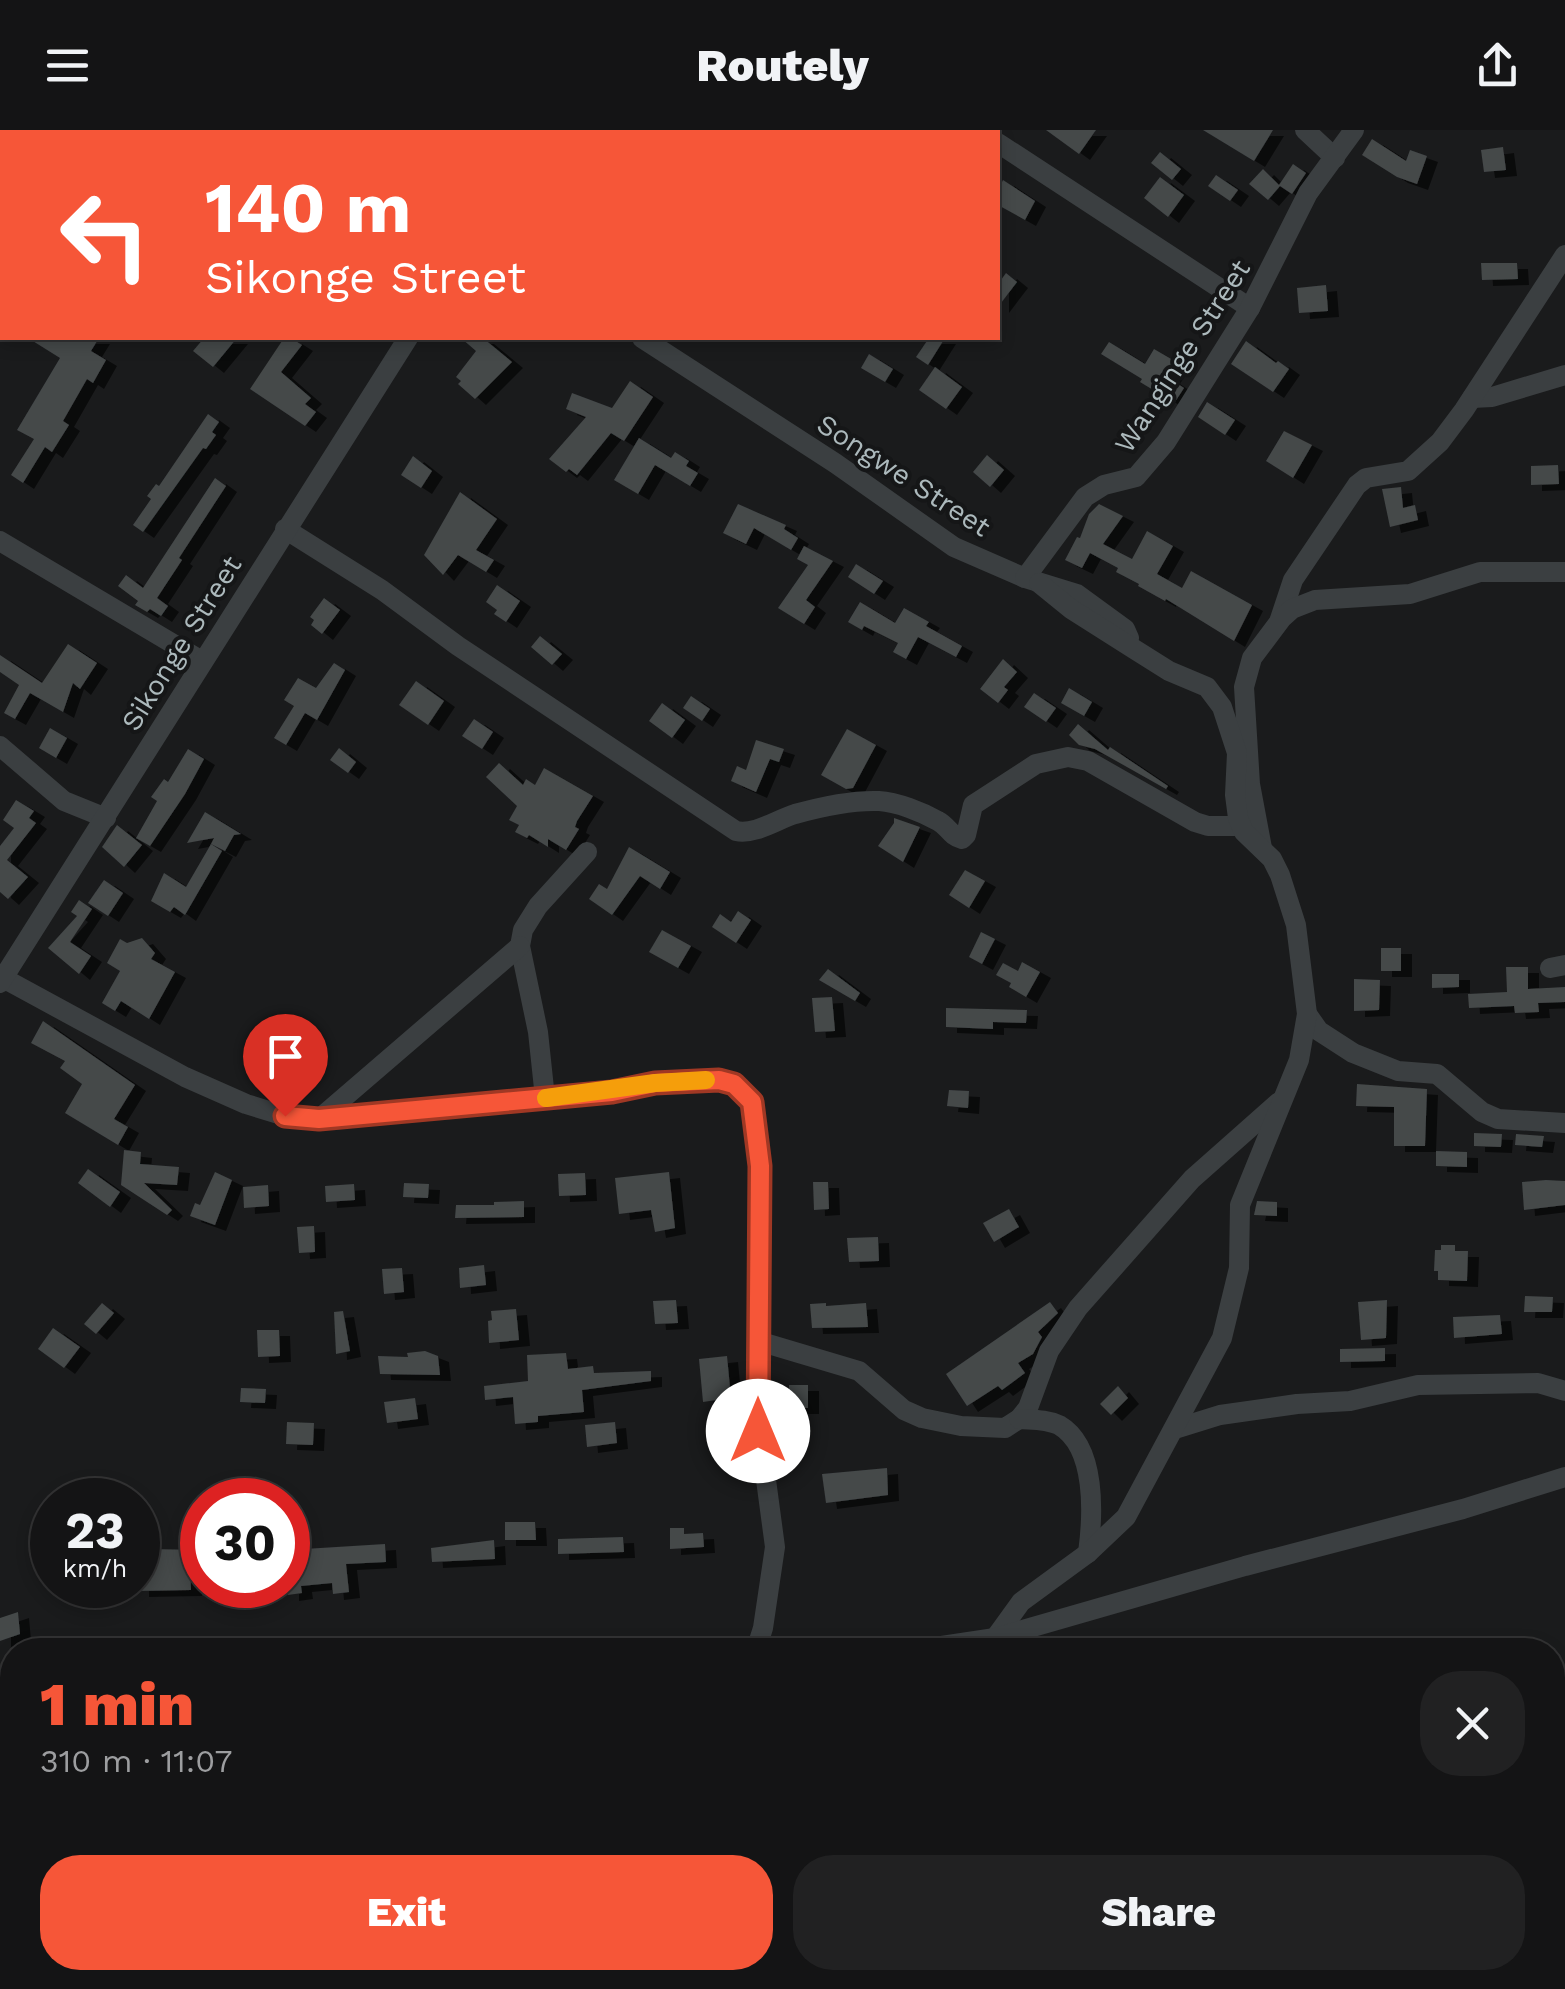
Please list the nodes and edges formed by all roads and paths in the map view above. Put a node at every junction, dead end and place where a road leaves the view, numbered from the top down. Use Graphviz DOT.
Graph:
graph roads {
  1 [pos="1305,130"];
  2 [pos="1354,130"];
  3 [pos="1000,144"];
  4 [pos="1335,158"];
  5 [pos="1565,255"];
  6 [pos="1250,308"];
  7 [pos="407,340"];
  8 [pos="645,340"];
  9 [pos="1565,375"];
  10 [pos="1472,398"];
  11 [pos="285,528"];
  12 [pos="0,542"];
  13 [pos="1565,572"];
  14 [pos="1032,581"];
  15 [pos="1278,624"];
  16 [pos="202,660"];
  17 [pos="0,746"];
  18 [pos="106,818"];
  19 [pos="1242,826"];
  20 [pos="1262,848"];
  21 [pos="587,852"];
  22 [pos="520,946"];
  23 [pos="2,981"];
  24 [pos="1306,1014"];
  25 [pos="545,1098"];
  26 [pos="1284,1098"];
  27 [pos="319,1119"];
  28 [pos="1565,1123"];
  29 [pos="758,1341"];
  30 [pos="1565,1391"];
  31 [pos="1019,1419"];
  32 [pos="1175,1430"];
  33 [pos="1565,1477"];
  34 [pos="1088,1553"];
  35 [pos="760,1638"];
  36 [pos="995,1638"];
  1 -- 4 [label="street"];
  2 -- 4 [label="street, Wanginge Street"];
  3 -- 6 [label="street"];
  4 -- 6 [label="street, Wanginge Street"];
  5 -- 10 [label="street"];
  6 -- 14 [label="street, Wanginge Street"];
  7 -- 11 [label="street, Sikonge Street"];
  8 -- 14 [label="street, Songwe Street"];
  9 -- 10 [label="street"];
  10 -- 15 [label="street"];
  11 -- 16 [label="street, Sikonge Street"];
  11 -- 19 [label="street"];
  12 -- 16 [label="street"];
  13 -- 15 [label="street"];
  14 -- 19 [label="street, Songwe Street"];
  15 -- 20 [label="street"];
  16 -- 18 [label="street, Sikonge Street"];
  17 -- 18 [label="street"];
  18 -- 23 [label="street, Sikonge Street"];
  19 -- 20 [label="street"];
  20 -- 24 [label="street"];
  21 -- 22 [label="street"];
  22 -- 25 [label="street"];
  22 -- 27 [label="street"];
  23 -- 27 [label="street, Sikonge Street"];
  24 -- 26 [label="street"];
  24 -- 28 [label="street"];
  25 -- 27 [label="street, Sikonge Street"];
  25 -- 29 [label="street, Sikonge Street"];
  26 -- 31 [label="street"];
  26 -- 32 [label="street"];
  29 -- 31 [label="street"];
  29 -- 35 [label="street, Sikonge Street"];
  30 -- 32 [label="street"];
  31 -- 34 [label="street"];
  32 -- 34 [label="street"];
  33 -- 36 [label="street"];
  34 -- 36 [label="street"];
}
